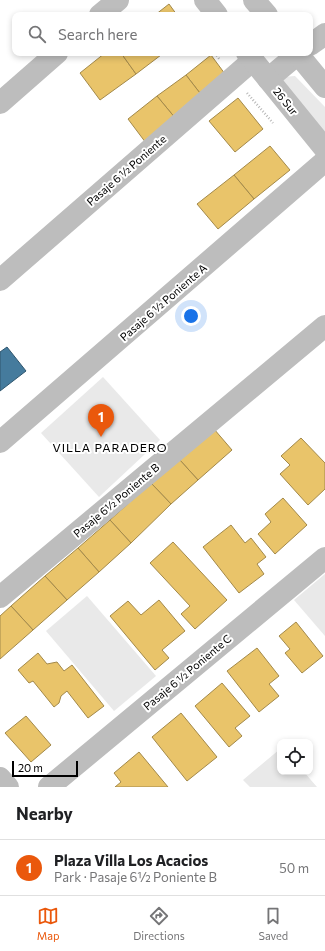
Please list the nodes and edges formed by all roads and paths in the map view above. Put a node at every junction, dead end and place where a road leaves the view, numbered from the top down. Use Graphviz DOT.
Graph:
graph roads {
  1 [pos="118,0"];
  2 [pos="205,0"];
  3 [pos="254,0"];
  4 [pos="104,12"];
  5 [pos="215,12"];
  6 [pos="264,12"];
  7 [pos="325,34"];
  8 [pos="313,42"];
  9 [pos="54,56"];
  10 [pos="250,56"];
  11 [pos="295,56"];
  12 [pos="304,56"];
  13 [pos="268,79"];
  14 [pos="325,87"];
  15 [pos="0,103"];
  16 [pos="325,149"];
  17 [pos="325,161"];
  18 [pos="0,280"];
  19 [pos="325,326"];
  20 [pos="0,442"];
  21 [pos="325,558"];
  22 [pos="0,597"];
  23 [pos="0,778"];
  24 [pos="8,787"];
  25 [pos="49,787"];
  1 -- 4 [label="street"];
  2 -- 5 [label="street"];
  3 -- 6 [label="street"];
  7 -- 8 [label="street"];
  9 -- 15 [label="street"];
  10 -- 13 [label="street, 26 Sur"];
  10 -- 18 [label="street, Pasaje 6 ½ Poniente"];
  11 -- 13 [label="street"];
  12 -- 14 [label="street"];
  13 -- 16 [label="street, 26 Sur"];
  17 -- 20 [label="street, Pasaje 6 ½ Poniente A"];
  19 -- 22 [label="street, Pasaje 6½ Poniente B"];
  21 -- 25 [label="street, Pasaje 6 ½ Poniente C"];
  23 -- 24 [label="street"];
}
